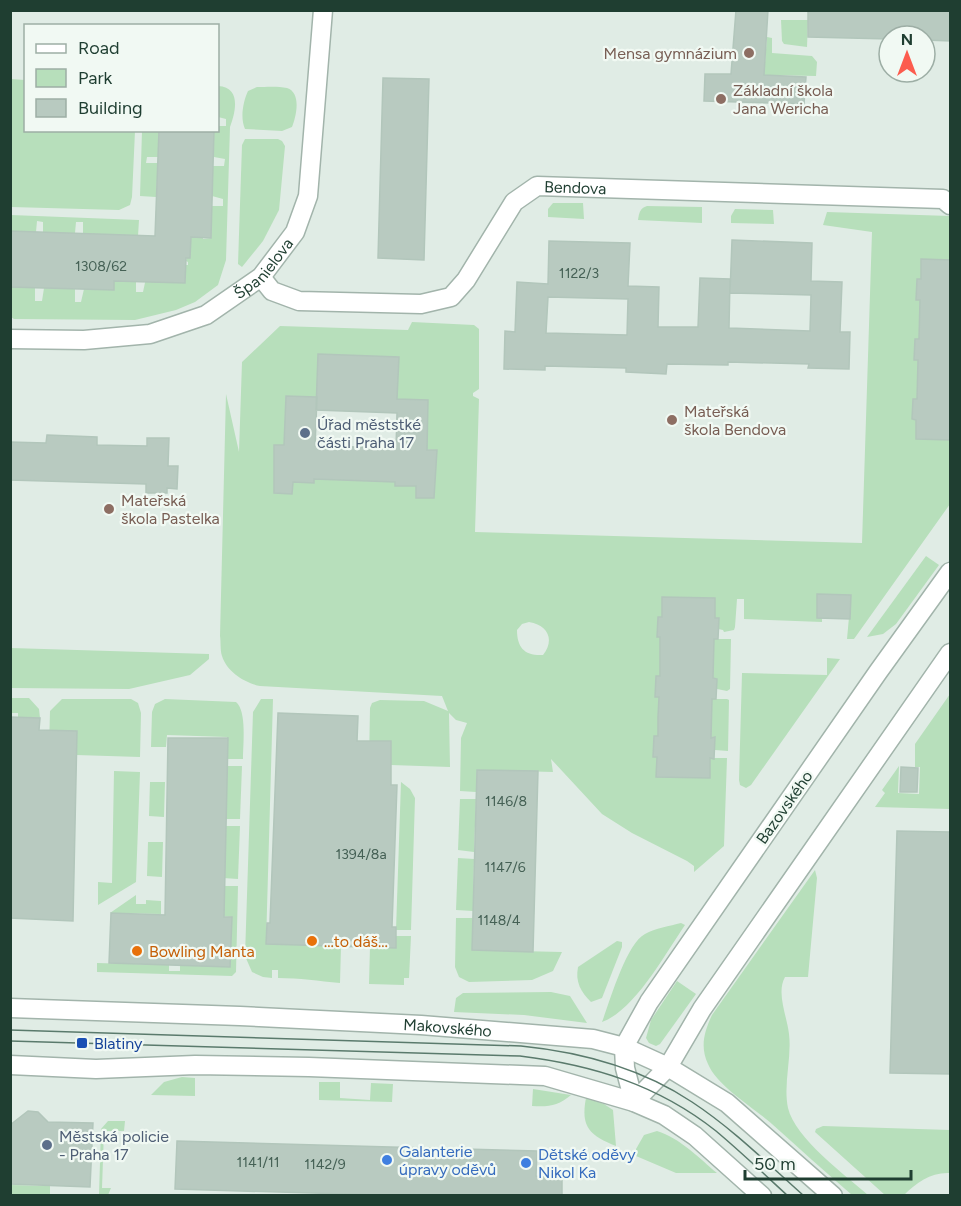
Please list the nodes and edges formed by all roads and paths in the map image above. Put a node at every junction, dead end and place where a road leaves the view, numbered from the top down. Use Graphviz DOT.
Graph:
graph roads {
  1 [pos="323,10"];
  2 [pos="947,202"];
  3 [pos="261,277"];
  4 [pos="10,339"];
  5 [pos="951,572"];
  6 [pos="951,653"];
  7 [pos="10,1008"];
  8 [pos="624,1047"];
  9 [pos="10,1065"];
  10 [pos="668,1067"];
  11 [pos="634,1102"];
  12 [pos="762,1196"];
  13 [pos="833,1196"];
  1 -- 3 [label="street, Španielova"];
  2 -- 3 [label="street, Bendova"];
  3 -- 4 [label="street, Španielova"];
  5 -- 8 [label="street, Bazovského"];
  6 -- 10 [label="street"];
  7 -- 8 [label="street, Makovského"];
  8 -- 10 [label="street, Makovského"];
  8 -- 11 [label="street"];
  9 -- 11 [label="street"];
  10 -- 11 [label="street"];
  10 -- 13 [label="street, Makovského"];
  11 -- 12 [label="street"];
}
